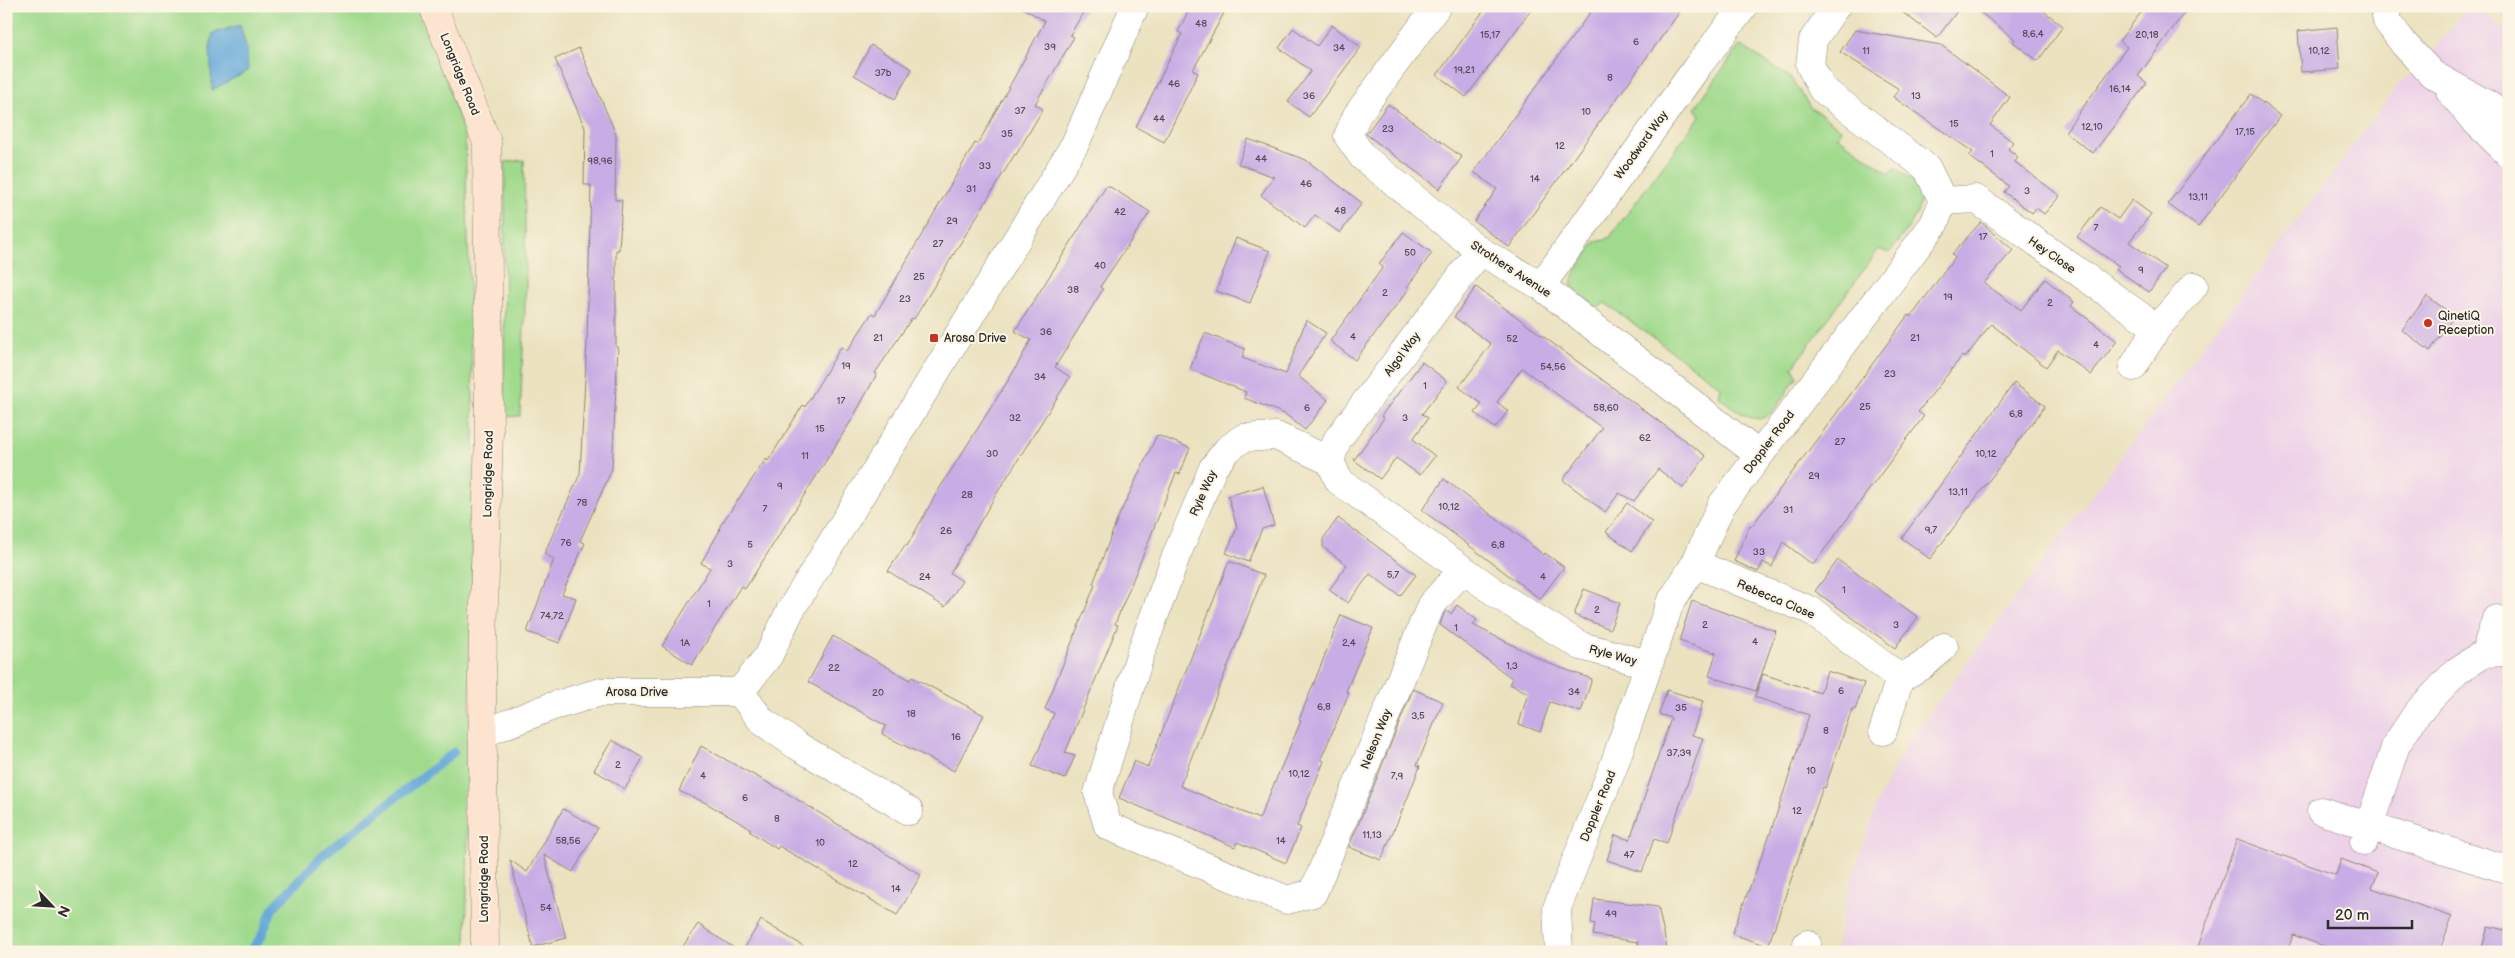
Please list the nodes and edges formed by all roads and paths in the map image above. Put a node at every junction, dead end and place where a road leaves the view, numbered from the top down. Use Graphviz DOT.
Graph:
graph roads {
  1 [pos="433,6"];
  2 [pos="1135,6"];
  3 [pos="1437,6"];
  4 [pos="1744,6"];
  5 [pos="1836,6"];
  6 [pos="2384,6"];
  7 [pos="2433,73"];
  8 [pos="2509,119"];
  9 [pos="2509,154"];
  10 [pos="1943,201"];
  11 [pos="1480,251"];
  12 [pos="1541,286"];
  13 [pos="2194,286"];
  14 [pos="2157,328"];
  15 [pos="2132,367"];
  16 [pos="1759,455"];
  17 [pos="1330,461"];
  18 [pos="1695,564"];
  19 [pos="1463,570"];
  20 [pos="2496,620"];
  21 [pos="1944,647"];
  22 [pos="2497,653"];
  23 [pos="1648,664"];
  24 [pos="1900,678"];
  25 [pos="740,692"];
  26 [pos="1883,731"];
  27 [pos="482,734"];
  28 [pos="908,811"];
  29 [pos="2321,811"];
  30 [pos="2366,833"];
  31 [pos="2509,870"];
  32 [pos="1287,900"];
  33 [pos="485,952"];
  34 [pos="1559,952"];
  1 -- 27 [label="street, Longridge Road"];
  2 -- 25 [label="street"];
  3 -- 11 [label="street, Strothers Avenue"];
  4 -- 12 [label="street, Woodward Way"];
  5 -- 10 [label="street"];
  6 -- 7 [label="street"];
  7 -- 8 [label="street"];
  7 -- 9 [label="street"];
  10 -- 14 [label="street, Hey Close"];
  10 -- 16 [label="street, Doppler Road"];
  11 -- 12 [label="street, Strothers Avenue"];
  11 -- 17 [label="street, Algol Way"];
  12 -- 16 [label="street, Strothers Avenue"];
  13 -- 14 [label="street"];
  14 -- 15 [label="street"];
  16 -- 18 [label="street, Doppler Road"];
  17 -- 19 [label="street, Ryle Way"];
  17 -- 32 [label="street, Ryle Way"];
  18 -- 23 [label="street, Doppler Road"];
  18 -- 24 [label="street, Rebecca Close"];
  19 -- 23 [label="street, Ryle Way"];
  19 -- 32 [label="street, Nelson Way"];
  20 -- 22 [label="street"];
  21 -- 24 [label="street"];
  22 -- 30 [label="street"];
  23 -- 34 [label="street, Doppler Road"];
  24 -- 26 [label="street"];
  25 -- 27 [label="street, Arosa Drive"];
  25 -- 28 [label="street"];
  27 -- 33 [label="street, Longridge Road"];
  29 -- 30 [label="street"];
  30 -- 31 [label="street"];
}
